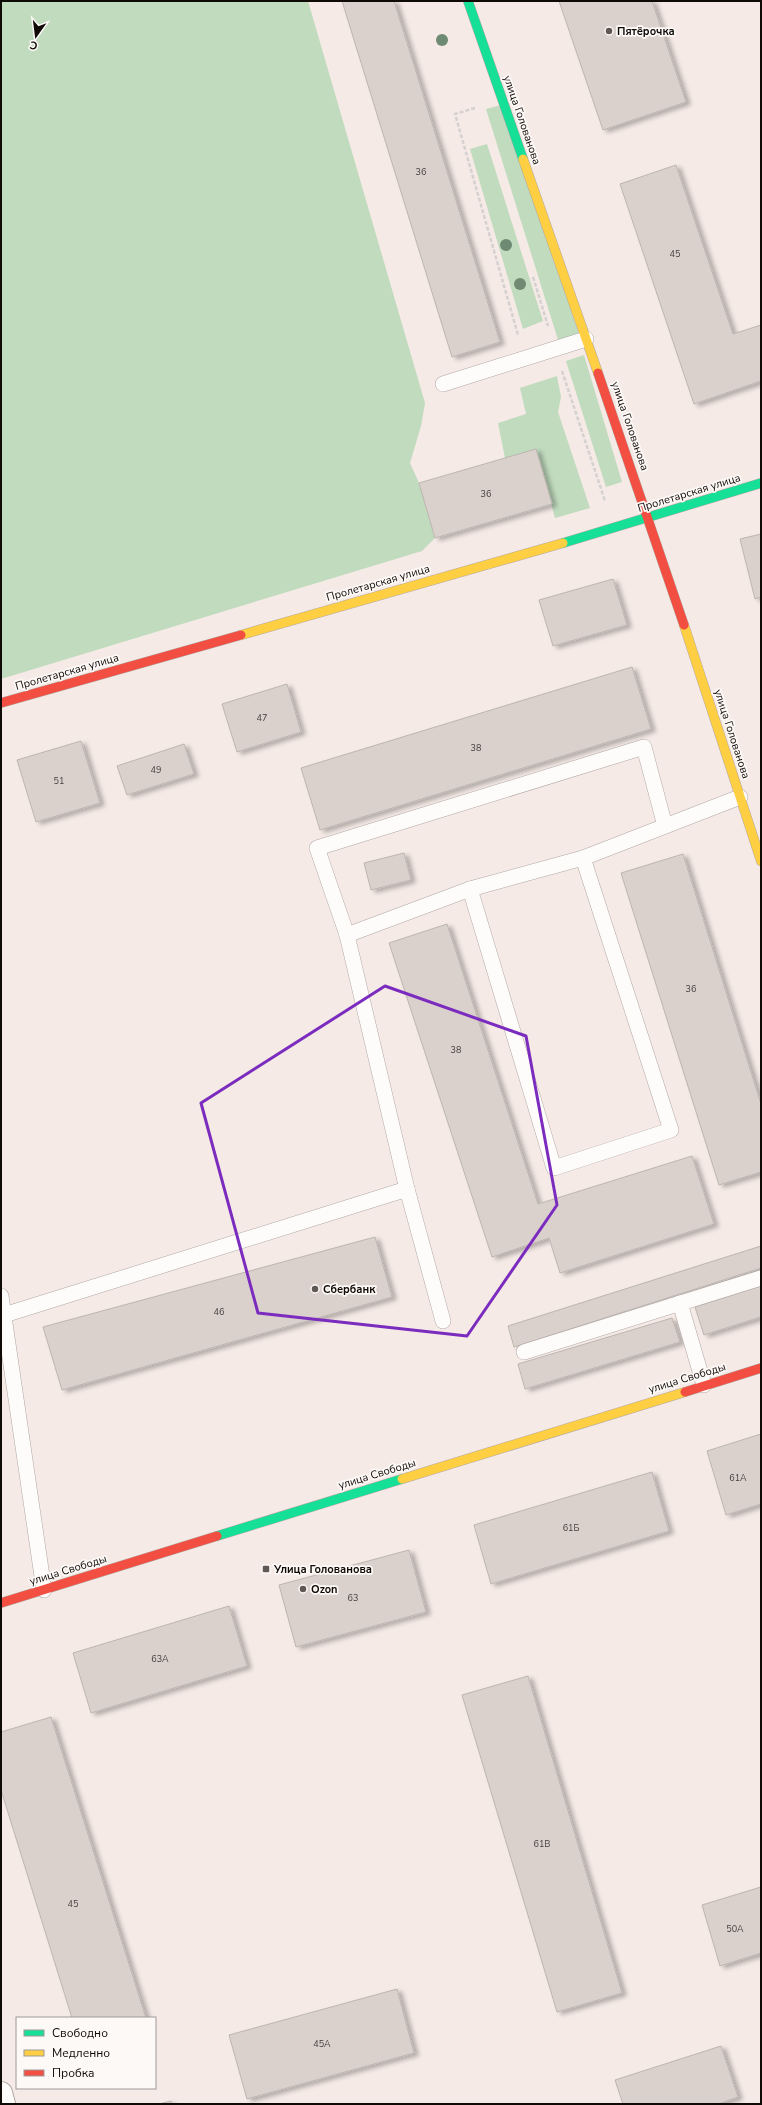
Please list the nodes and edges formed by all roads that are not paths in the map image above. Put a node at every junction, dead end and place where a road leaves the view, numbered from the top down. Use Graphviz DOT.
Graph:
graph roads {
  1 [pos="468,1"];
  2 [pos="586,338"];
  3 [pos="443,384"];
  4 [pos="761,483"];
  5 [pos="650,518"];
  6 [pos="1,703"];
  7 [pos="740,797"];
  8 [pos="665,826"];
  9 [pos="583,858"];
  10 [pos="761,861"];
  11 [pos="470,889"];
  12 [pos="347,935"];
  13 [pos="407,1189"];
  14 [pos="761,1278"];
  15 [pos="1,1296"];
  16 [pos="680,1302"];
  17 [pos="4,1315"];
  18 [pos="443,1321"];
  19 [pos="524,1352"];
  20 [pos="761,1368"];
  21 [pos="704,1385"];
  22 [pos="44,1590"];
  23 [pos="1,1603"];
  24 [pos="1,2093"];
  25 [pos="4,2104"];
  1 -- 2 [label="street, улица Голованова"];
  2 -- 3 [label="lane"];
  2 -- 5 [label="street, улица Голованова"];
  4 -- 5 [label="street, Пролетарская улица"];
  5 -- 6 [label="street, Пролетарская улица"];
  5 -- 7 [label="street, улица Голованова"];
  7 -- 8 [label="lane"];
  7 -- 10 [label="street, улица Голованова"];
  8 -- 9 [label="lane"];
  8 -- 12 [label="lane"];
  9 -- 11 [label="lane"];
  9 -- 11 [label="lane"];
  11 -- 12 [label="lane"];
  12 -- 13 [label="lane"];
  13 -- 17 [label="lane"];
  13 -- 18 [label="lane"];
  14 -- 16 [label="lane"];
  15 -- 17 [label="lane"];
  16 -- 19 [label="lane"];
  16 -- 21 [label="lane"];
  17 -- 22 [label="lane"];
  20 -- 21 [label="street, улица Свободы"];
  21 -- 22 [label="street, улица Свободы"];
  22 -- 23 [label="street, улица Свободы"];
  24 -- 25 [label="street"];
}
